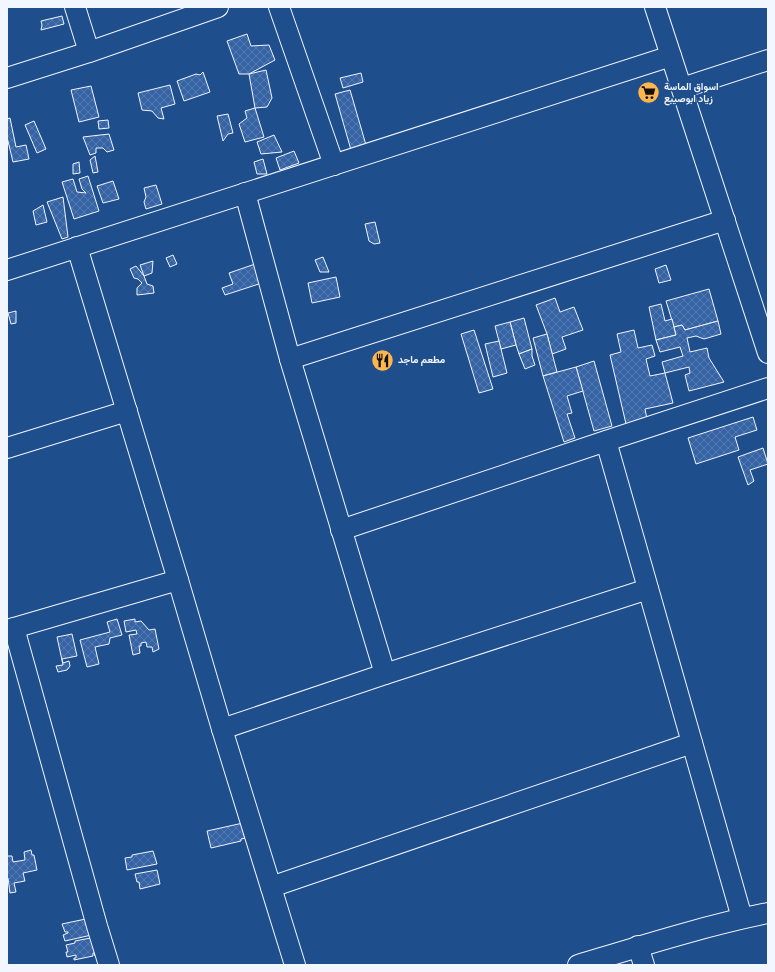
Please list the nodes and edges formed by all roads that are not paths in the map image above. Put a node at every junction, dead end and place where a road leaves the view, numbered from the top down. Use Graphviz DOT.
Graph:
graph roads {
  1 [pos="75,7"];
  2 [pos="218,7"];
  3 [pos="279,7"];
  4 [pos="655,7"];
  5 [pos="89,52"];
  6 [pos="671,56"];
  7 [pos="768,60"];
  8 [pos="7,78"];
  9 [pos="682,88"];
  10 [pos="334,165"];
  11 [pos="245,193"];
  12 [pos="725,220"];
  13 [pos="77,247"];
  14 [pos="7,270"];
  15 [pos="768,353"];
  16 [pos="290,359"];
  17 [pos="768,388"];
  18 [pos="127,411"];
  19 [pos="606,441"];
  20 [pos="7,448"];
  21 [pos="341,530"];
  22 [pos="178,580"];
  23 [pos="648,589"];
  24 [pos="10,629"];
  25 [pos="384,674"];
  26 [pos="222,729"];
  27 [pos="692,743"];
  28 [pos="271,887"];
  29 [pos="768,913"];
  30 [pos="742,918"];
  31 [pos="638,946"];
  32 [pos="109,965"];
  33 [pos="295,965"];
  34 [pos="578,965"];
  35 [pos="644,965"];
  1 -- 5 [label="street"];
  2 -- 5 [label="street"];
  3 -- 10 [label="street"];
  4 -- 6 [label="street"];
  5 -- 8 [label="street"];
  6 -- 9 [label="street"];
  6 -- 10 [label="street"];
  7 -- 9 [label="street"];
  9 -- 12 [label="street"];
  10 -- 11 [label="street"];
  11 -- 13 [label="street"];
  11 -- 16 [label="street"];
  12 -- 15 [label="street"];
  12 -- 16 [label="street"];
  13 -- 14 [label="street"];
  13 -- 18 [label="street"];
  16 -- 21 [label="street"];
  17 -- 19 [label="street"];
  18 -- 20 [label="street"];
  18 -- 22 [label="street"];
  19 -- 21 [label="street"];
  19 -- 23 [label="street"];
  21 -- 25 [label="street"];
  22 -- 24 [label="street"];
  22 -- 26 [label="street"];
  23 -- 25 [label="street"];
  23 -- 27 [label="street"];
  24 -- 32 [label="street"];
  25 -- 26 [label="street"];
  26 -- 28 [label="street"];
  27 -- 28 [label="street"];
  27 -- 30 [label="street"];
  28 -- 33 [label="street"];
  29 -- 30 [label="street"];
  30 -- 31 [label="street"];
  31 -- 34 [label="street"];
  31 -- 35 [label="street"];
}
